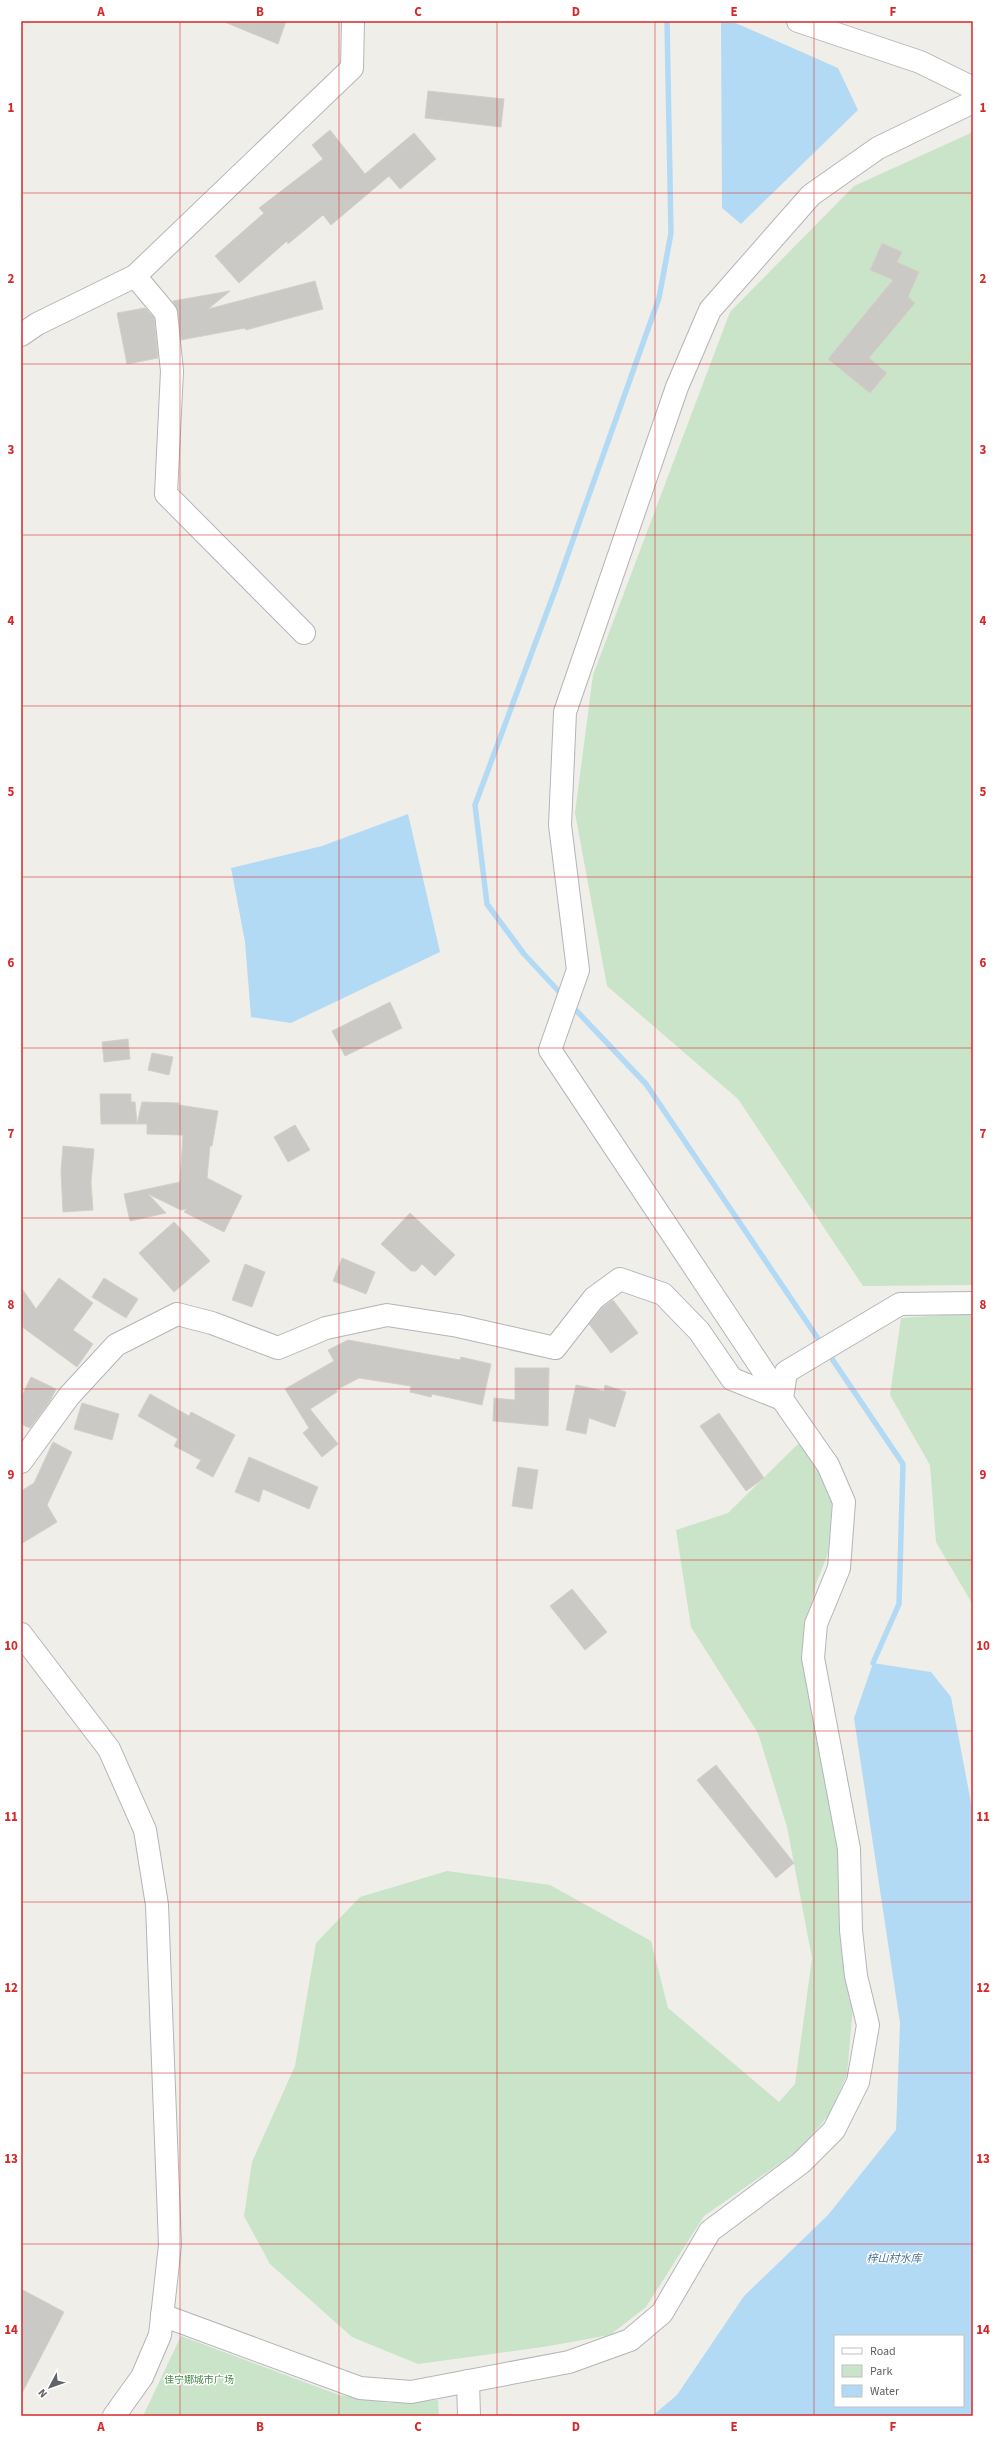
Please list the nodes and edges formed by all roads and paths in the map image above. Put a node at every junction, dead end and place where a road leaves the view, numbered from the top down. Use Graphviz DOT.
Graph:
graph roads {
  1 [pos="352,21"];
  2 [pos="798,21"];
  3 [pos="973,88"];
  4 [pos="973,102"];
  5 [pos="135,276"];
  6 [pos="21,335"];
  7 [pos="304,633"];
  8 [pos="973,1303"];
  9 [pos="782,1399"];
  10 [pos="21,1462"];
  11 [pos="21,1634"];
  12 [pos="162,2315"];
  13 [pos="468,2381"];
  14 [pos="114,2416"];
  15 [pos="469,2416"];
  1 -- 5 [label="street"];
  2 -- 3 [label="street"];
  4 -- 9 [label="street"];
  5 -- 6 [label="street"];
  5 -- 7 [label="street"];
  8 -- 9 [label="street"];
  9 -- 10 [label="street"];
  9 -- 13 [label="street"];
  11 -- 12 [label="street"];
  12 -- 13 [label="street"];
  12 -- 14 [label="street"];
  13 -- 15 [label="street"];
}
